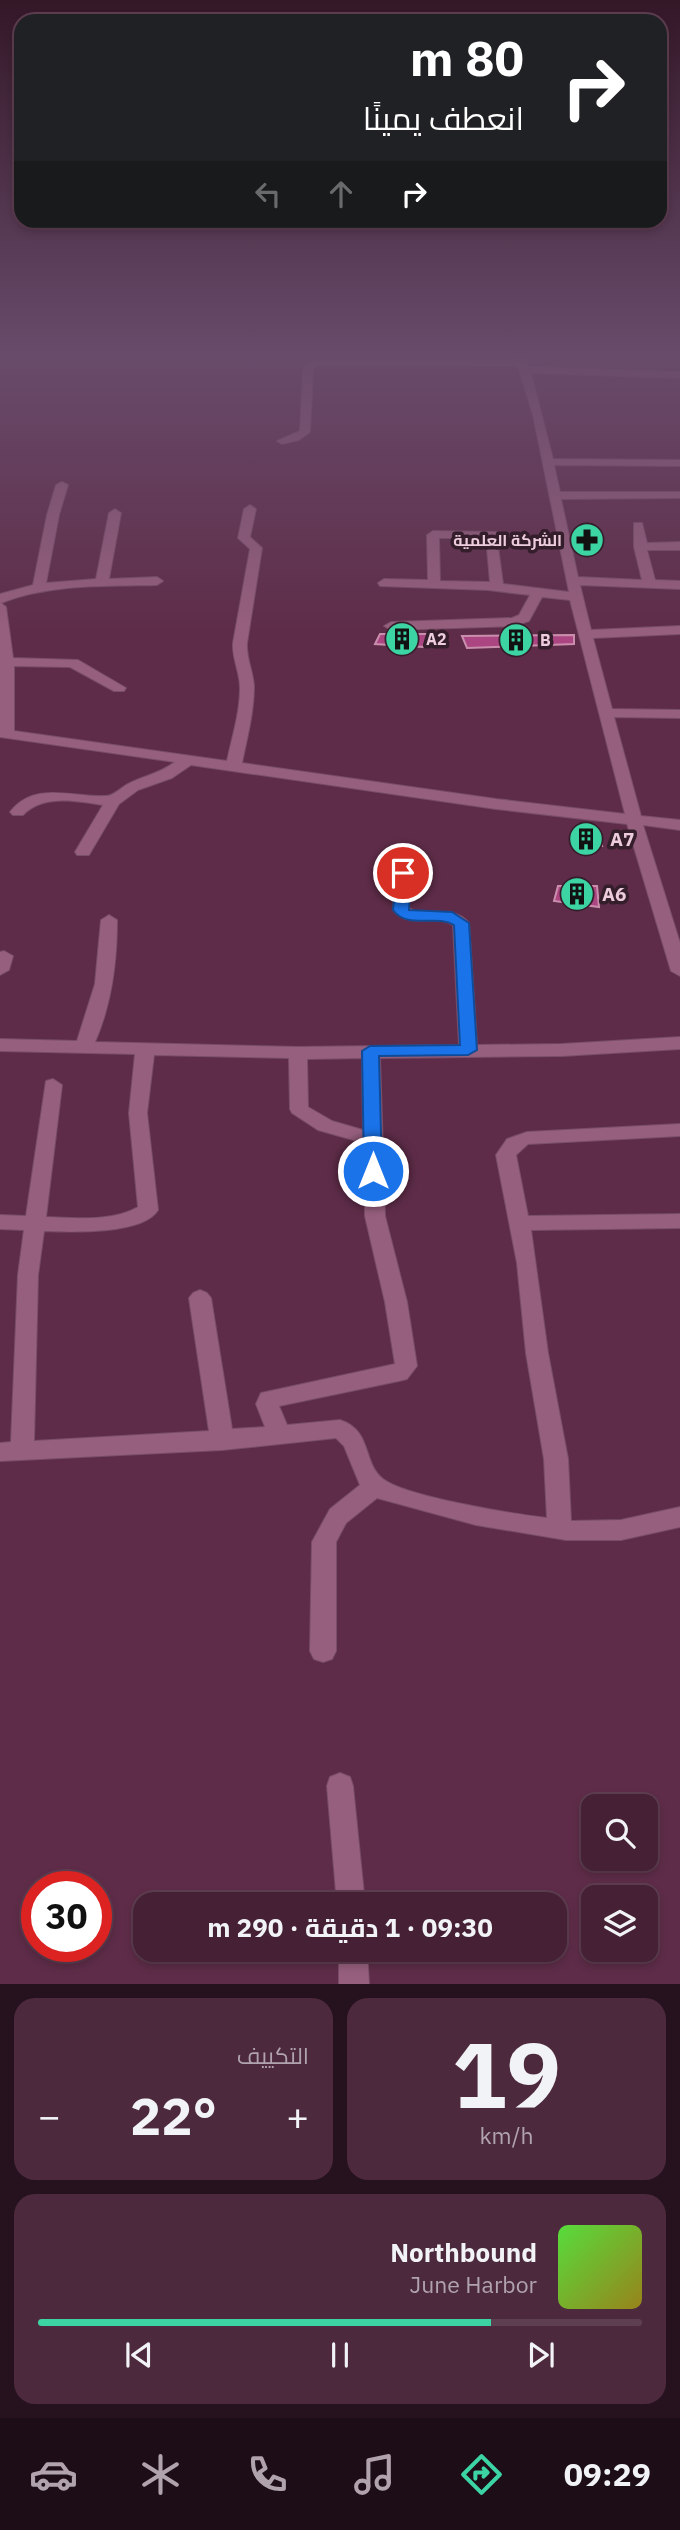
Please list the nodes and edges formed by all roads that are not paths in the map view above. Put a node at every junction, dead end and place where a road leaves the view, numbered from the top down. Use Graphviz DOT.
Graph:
graph roads {
  1 [pos="544,448"];
  2 [pos="547,462"];
  3 [pos="680,463"];
  4 [pos="62,485"];
  5 [pos="680,495"];
  6 [pos="553,496"];
  7 [pos="250,509"];
  8 [pos="114,513"];
  9 [pos="638,526"];
  10 [pos="642,546"];
  11 [pos="680,546"];
  12 [pos="157,581"];
  13 [pos="573,581"];
  14 [pos="384,583"];
  15 [pos="649,583"];
  16 [pos="102,584"];
  17 [pos="434,584"];
  18 [pos="680,585"];
  19 [pos="497,587"];
  20 [pos="39,588"];
  21 [pos="537,593"];
  22 [pos="576,597"];
  23 [pos="0,600"];
  24 [pos="0,607"];
  25 [pos="391,626"];
  26 [pos="680,630"];
  27 [pos="586,634"];
  28 [pos="7,662"];
  29 [pos="119,688"];
  30 [pos="607,713"];
  31 [pos="680,714"];
  32 [pos="3,733"];
  33 [pos="189,759"];
  34 [pos="234,765"];
  35 [pos="113,801"];
  36 [pos="18,811"];
  37 [pos="634,820"];
  38 [pos="680,825"];
  39 [pos="83,852"];
  40 [pos="403,873"];
  41 [pos="109,920"];
  42 [pos="680,971"];
  43 [pos="680,1043"];
  44 [pos="0,1045"];
  45 [pos="84,1046"];
  46 [pos="145,1050"];
  47 [pos="468,1050"];
  48 [pos="370,1051"];
  49 [pos="298,1053"];
  50 [pos="53,1085"];
  51 [pos="680,1130"];
  52 [pos="373,1138"];
  53 [pos="680,1221"];
  54 [pos="0,1222"];
  55 [pos="520,1223"];
  56 [pos="36,1224"];
  57 [pos="200,1298"];
  58 [pos="281,1436"];
  59 [pos="222,1441"];
  60 [pos="11,1452"];
  61 [pos="376,1487"];
  62 [pos="680,1517"];
  63 [pos="559,1528"];
  64 [pos="323,1651"];
  65 [pos="340,1786"];
  66 [pos="350,1892"];
  67 [pos="353,1962"];
  68 [pos="354,1984"];
  1 -- 2 [label="street"];
  2 -- 3 [label="street"];
  2 -- 6 [label="street"];
  4 -- 20 [label="street"];
  5 -- 6 [label="street"];
  6 -- 13 [label="street"];
  7 -- 34 [label="street"];
  8 -- 16 [label="street"];
  9 -- 10 [label="street"];
  10 -- 11 [label="street"];
  10 -- 15 [label="street"];
  12 -- 16 [label="street"];
  13 -- 15 [label="street"];
  13 -- 22 [label="street"];
  14 -- 17 [label="street"];
  15 -- 18 [label="street"];
  16 -- 20 [label="street"];
  17 -- 19 [label="street"];
  17 -- 19 [label="street"];
  19 -- 21 [label="street"];
  20 -- 23 [label="street"];
  21 -- 22 [label="street"];
  21 -- 25 [label="street"];
  22 -- 27 [label="street"];
  24 -- 28 [label="street"];
  26 -- 27 [label="street"];
  27 -- 30 [label="street"];
  28 -- 29 [label="street"];
  28 -- 32 [label="street"];
  30 -- 31 [label="street"];
  30 -- 37 [label="street"];
  32 -- 33 [label="street"];
  33 -- 34 [label="street"];
  33 -- 35 [label="street"];
  34 -- 37 [label="street"];
  35 -- 36 [label="street"];
  35 -- 39 [label="street"];
  37 -- 38 [label="street"];
  37 -- 42 [label="street"];
  40 -- 47 [label="street"];
  41 -- 45 [label="street"];
  43 -- 47 [label="street"];
  44 -- 45 [label="street"];
  45 -- 46 [label="street"];
  46 -- 49 [label="street"];
  46 -- 56 [label="street"];
  47 -- 48 [label="street"];
  48 -- 49 [label="street"];
  48 -- 52 [label="street"];
  49 -- 52 [label="street"];
  50 -- 56 [label="street"];
  51 -- 55 [label="street"];
  52 -- 58 [label="street"];
  53 -- 55 [label="street"];
  54 -- 56 [label="street"];
  55 -- 63 [label="street"];
  56 -- 60 [label="street"];
  57 -- 59 [label="street"];
  58 -- 59 [label="street"];
  58 -- 61 [label="street"];
  59 -- 60 [label="street"];
  61 -- 63 [label="street"];
  61 -- 64 [label="street"];
  62 -- 63 [label="street"];
  65 -- 66 [label="street"];
  67 -- 68 [label="street"];
}
